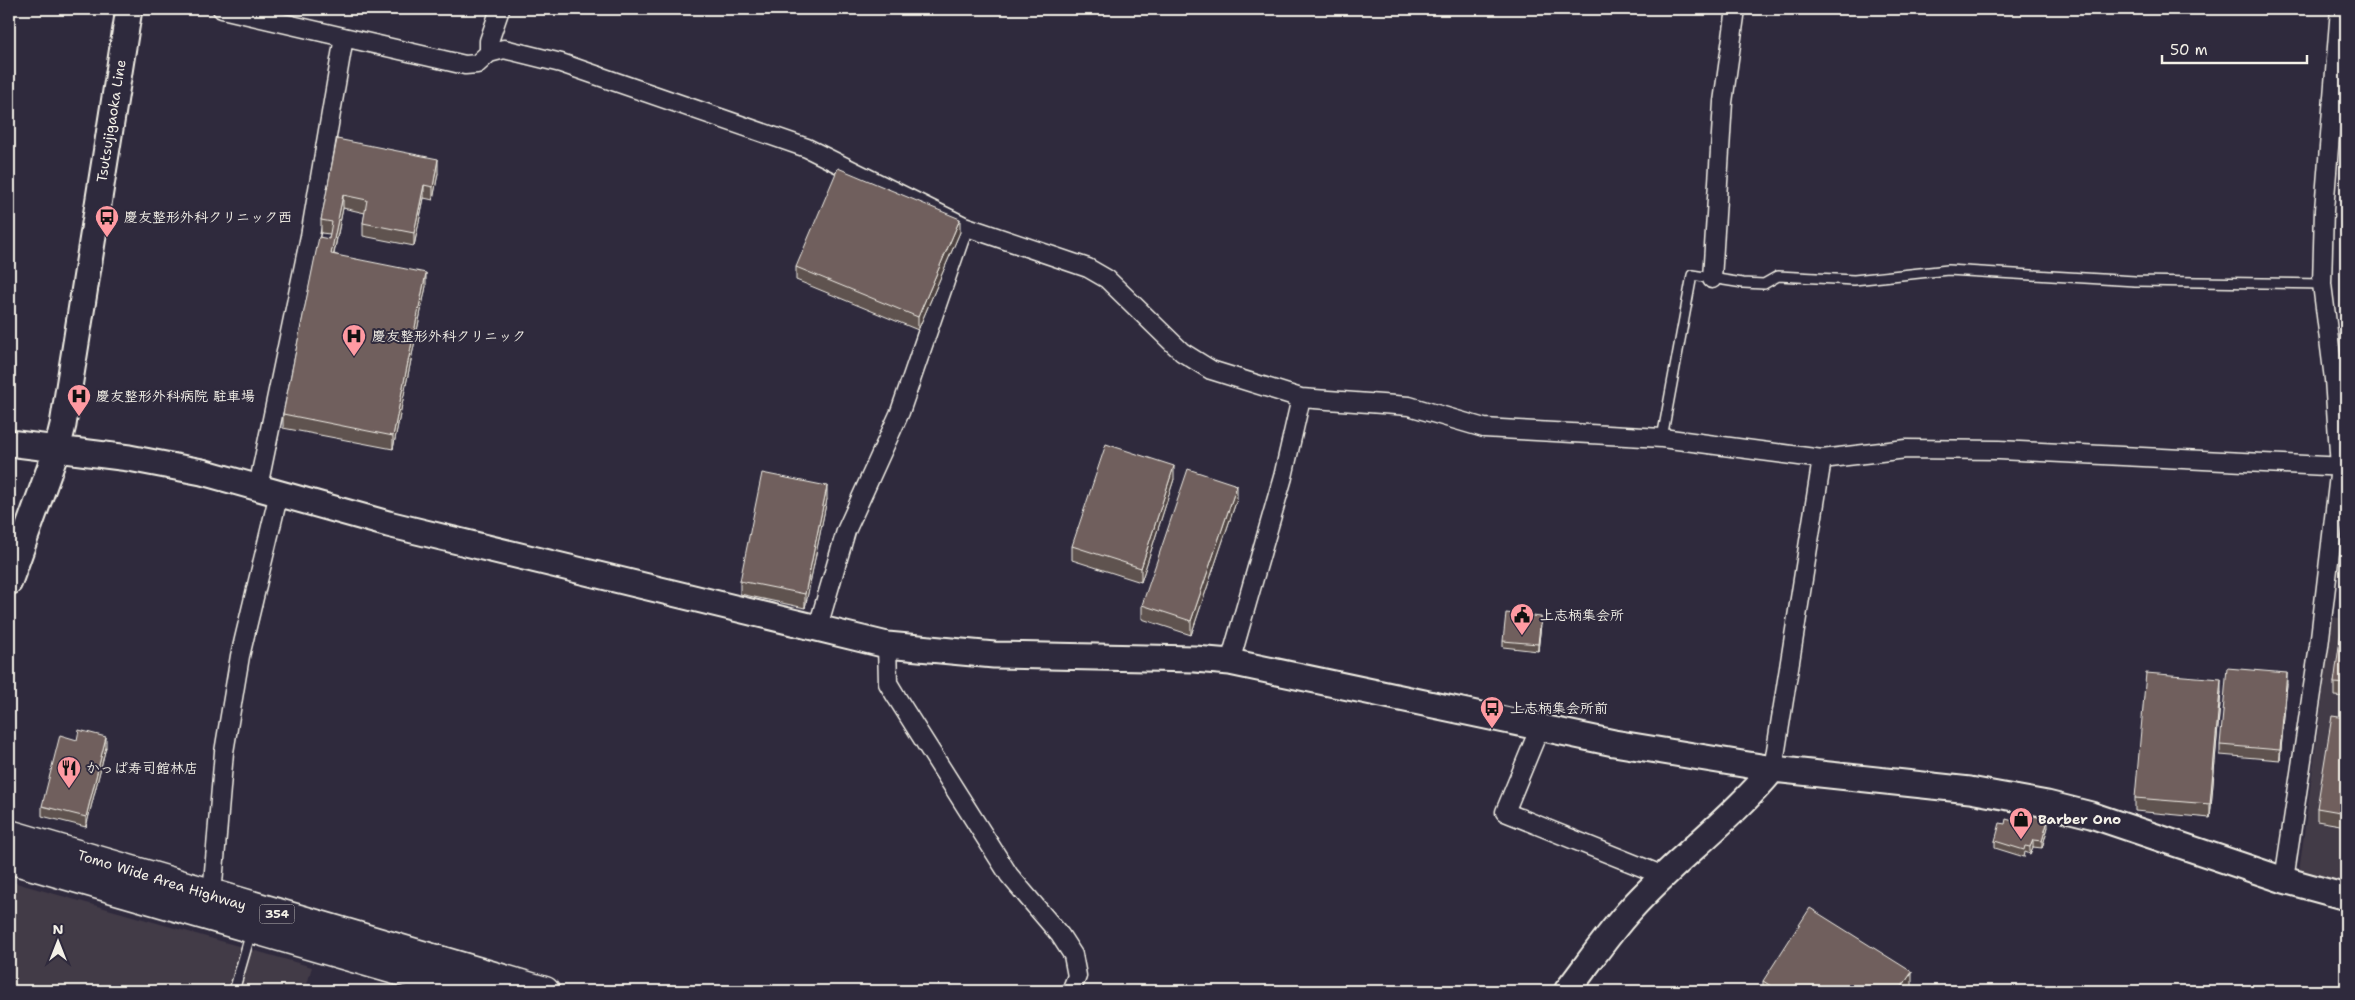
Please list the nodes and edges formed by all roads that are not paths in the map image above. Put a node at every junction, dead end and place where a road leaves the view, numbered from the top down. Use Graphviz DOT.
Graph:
graph roads {
  1 [pos="129,9"];
  2 [pos="222,9"];
  3 [pos="500,9"];
  4 [pos="1736,9"];
  5 [pos="2340,9"];
  6 [pos="259,13"];
  7 [pos="344,37"];
  8 [pos="489,53"];
  9 [pos="964,226"];
  10 [pos="1712,279"];
  11 [pos="2322,284"];
  12 [pos="1301,398"];
  13 [pos="1662,438"];
  14 [pos="9,443"];
  15 [pos="57,449"];
  16 [pos="1822,459"];
  17 [pos="2343,467"];
  18 [pos="268,490"];
  19 [pos="9,582"];
  20 [pos="817,630"];
  21 [pos="887,646"];
  22 [pos="1230,662"];
  23 [pos="1540,728"];
  24 [pos="1773,768"];
  25 [pos="9,834"];
  26 [pos="9,860"];
  27 [pos="1664,876"];
  28 [pos="2284,880"];
  29 [pos="212,895"];
  30 [pos="2346,897"];
  31 [pos="252,929"];
  32 [pos="234,991"];
  33 [pos="468,991"];
  34 [pos="546,991"];
  35 [pos="1071,991"];
  36 [pos="1567,991"];
  1 -- 15 [label="street, Tsutsujigaoka Line"];
  2 -- 6 [label="street"];
  3 -- 8 [label="street"];
  4 -- 10 [label="street"];
  5 -- 11 [label="street"];
  6 -- 7 [label="street"];
  7 -- 8 [label="street"];
  7 -- 18 [label="street"];
  8 -- 9 [label="street"];
  9 -- 12 [label="street"];
  9 -- 20 [label="street"];
  10 -- 11 [label="lane"];
  10 -- 13 [label="lane"];
  11 -- 17 [label="street"];
  12 -- 13 [label="street"];
  12 -- 22 [label="street"];
  13 -- 16 [label="street"];
  14 -- 15 [label="street"];
  15 -- 18 [label="street"];
  15 -- 19 [label="street, Tsutsujigaoka Line"];
  16 -- 17 [label="street"];
  16 -- 24 [label="street"];
  17 -- 28 [label="street"];
  18 -- 20 [label="street"];
  18 -- 29 [label="street"];
  20 -- 21 [label="street"];
  21 -- 22 [label="street"];
  21 -- 35 [label="street"];
  22 -- 23 [label="street"];
  23 -- 24 [label="street"];
  23 -- 27 [label="street"];
  24 -- 27 [label="street"];
  24 -- 28 [label="street"];
  25 -- 29 [label="highway, Tomo Wide Area Highway / 354"];
  26 -- 31 [label="highway, Tomo Wide Area Highway / 354"];
  27 -- 36 [label="street"];
  28 -- 30 [label="street"];
  29 -- 34 [label="highway, Tomo Wide Area Highway / 354"];
  31 -- 32 [label="lane"];
  31 -- 33 [label="highway, Tomo Wide Area Highway / 354"];
}
